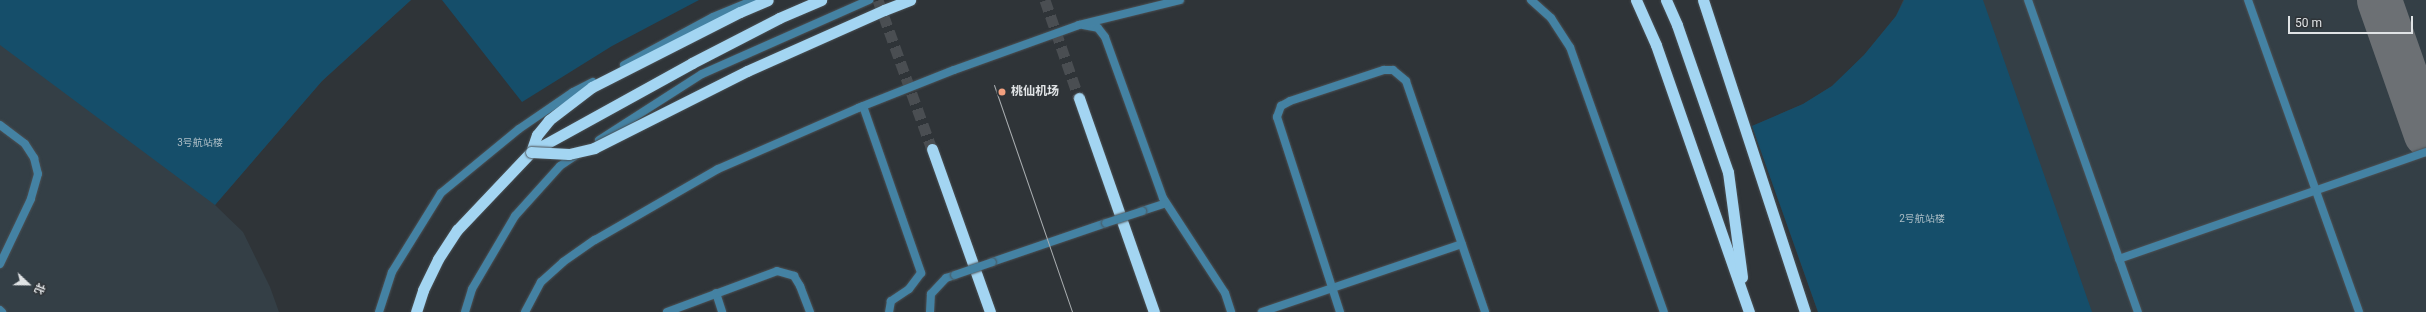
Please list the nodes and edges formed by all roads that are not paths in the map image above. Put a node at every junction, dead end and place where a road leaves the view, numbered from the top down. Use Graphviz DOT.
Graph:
graph roads {
  1 [pos="754,0"];
  2 [pos="768,0"];
  3 [pos="821,0"];
  4 [pos="870,0"];
  5 [pos="910,0"];
  6 [pos="1180,0"];
  7 [pos="1531,0"];
  8 [pos="1636,0"];
  9 [pos="1666,0"];
  10 [pos="1703,0"];
  11 [pos="2028,0"];
  12 [pos="2248,0"];
  13 [pos="1079,25"];
  14 [pos="1079,98"];
  15 [pos="863,106"];
  16 [pos="0,125"];
  17 [pos="932,149"];
  18 [pos="531,152"];
  19 [pos="2426,152"];
  20 [pos="2316,190"];
  21 [pos="1166,203"];
  22 [pos="1462,244"];
  23 [pos="2119,259"];
  24 [pos="0,264"];
  25 [pos="1332,288"];
  26 [pos="716,293"];
  27 [pos="1747,307"];
  28 [pos="0,310"];
  29 [pos="2,312"];
  30 [pos="379,312"];
  31 [pos="416,312"];
  32 [pos="465,312"];
  33 [pos="525,312"];
  34 [pos="667,312"];
  35 [pos="722,312"];
  36 [pos="810,312"];
  37 [pos="889,312"];
  38 [pos="930,312"];
  39 [pos="990,312"];
  40 [pos="1154,312"];
  41 [pos="1231,312"];
  42 [pos="1262,312"];
  43 [pos="1340,312"];
  44 [pos="1485,312"];
  45 [pos="1664,312"];
  46 [pos="1805,312"];
  47 [pos="2138,312"];
  48 [pos="2358,312"];
  1 -- 30 [label="street"];
  2 -- 18 [label="highway"];
  3 -- 18 [label="highway"];
  4 -- 32 [label="street"];
  5 -- 18 [label="highway, bridge"];
  6 -- 13 [label="street"];
  7 -- 45 [label="street"];
  8 -- 27 [label="highway"];
  9 -- 27 [label="highway"];
  10 -- 46 [label="highway"];
  11 -- 23 [label="street"];
  12 -- 20 [label="street"];
  13 -- 15 [label="street"];
  13 -- 21 [label="street"];
  14 -- 40 [label="highway"];
  15 -- 33 [label="street"];
  15 -- 37 [label="street"];
  16 -- 24 [label="street"];
  17 -- 39 [label="highway"];
  18 -- 31 [label="highway"];
  19 -- 20 [label="street"];
  20 -- 23 [label="street"];
  20 -- 48 [label="street"];
  21 -- 38 [label="street, bridge"];
  21 -- 41 [label="street"];
  22 -- 25 [label="street"];
  22 -- 25 [label="street"];
  22 -- 44 [label="street"];
  23 -- 47 [label="street"];
  25 -- 42 [label="street"];
  25 -- 43 [label="street"];
  26 -- 34 [label="street"];
  26 -- 35 [label="street"];
  26 -- 36 [label="street"];
  28 -- 29 [label="street"];
}
